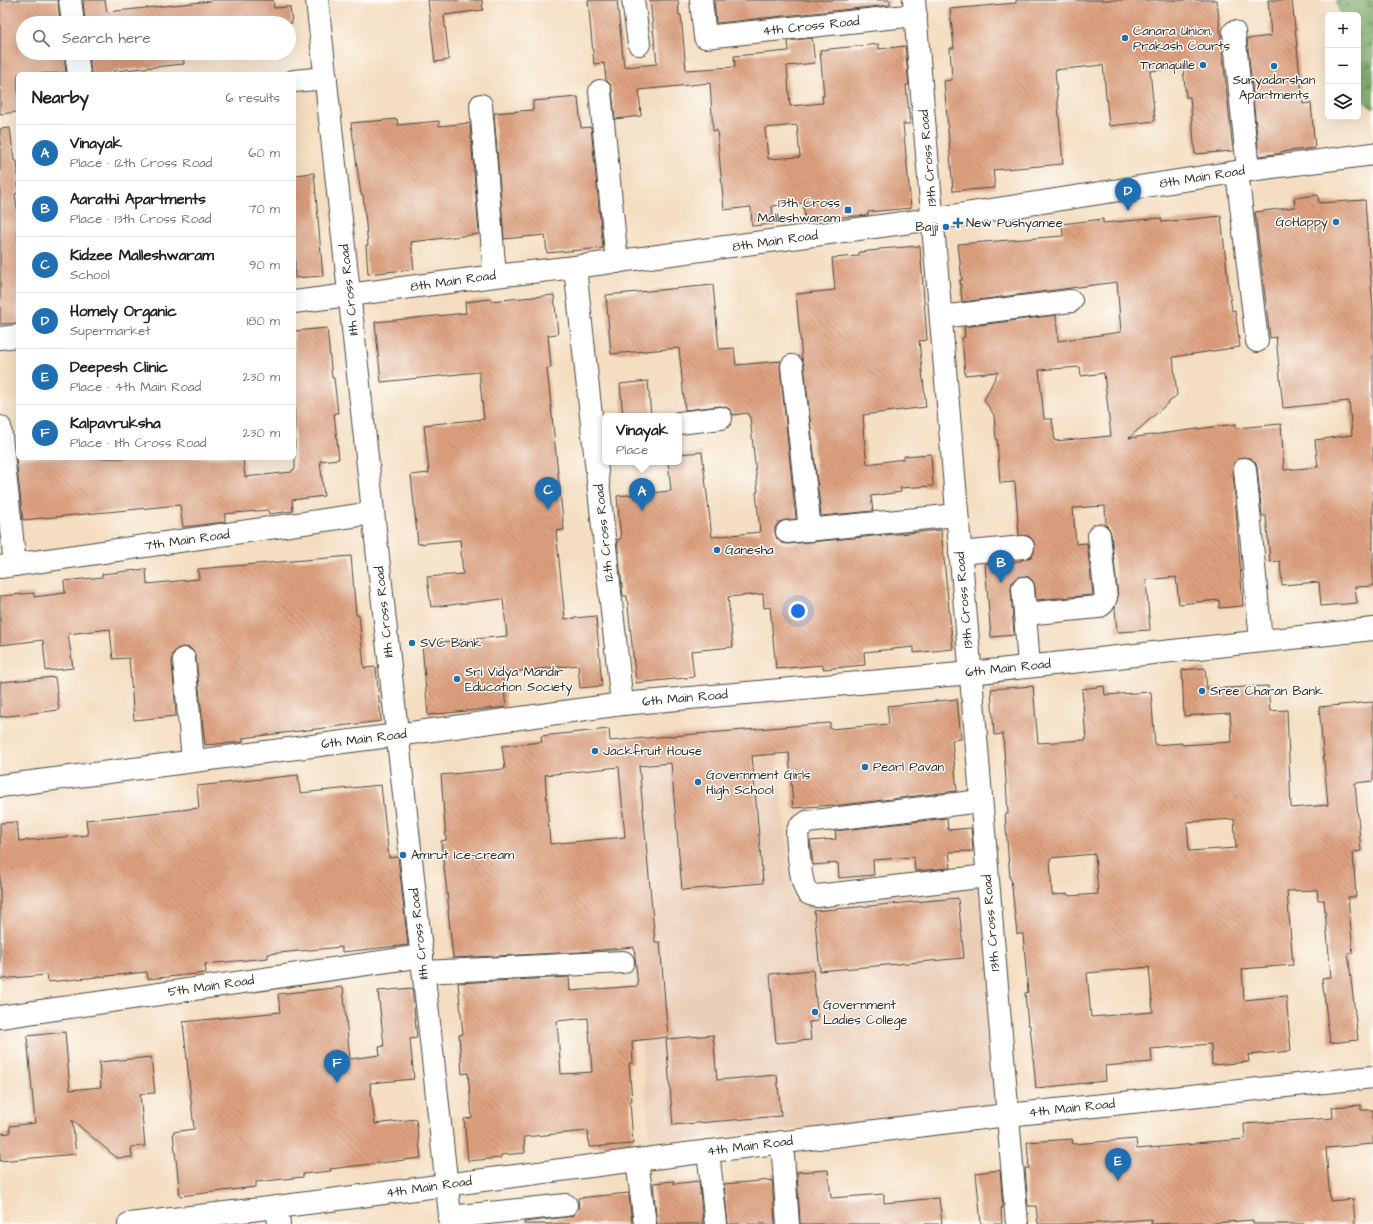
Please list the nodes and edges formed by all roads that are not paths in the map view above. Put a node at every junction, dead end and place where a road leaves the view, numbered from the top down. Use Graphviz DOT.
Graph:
graph roads {
  1 [pos="70,0"];
  2 [pos="317,0"];
  3 [pos="633,0"];
  4 [pos="701,0"];
  5 [pos="915,8"];
  6 [pos="72,16"];
  7 [pos="1234,32"];
  8 [pos="639,44"];
  9 [pos="77,60"];
  10 [pos="79,72"];
  11 [pos="326,78"];
  12 [pos="296,81"];
  13 [pos="600,91"];
  14 [pos="481,105"];
  15 [pos="1373,154"];
  16 [pos="1243,171"];
  17 [pos="933,220"];
  18 [pos="617,262"];
  19 [pos="575,267"];
  20 [pos="494,276"];
  21 [pos="350,295"];
  22 [pos="1071,301"];
  23 [pos="296,302"];
  24 [pos="941,317"];
  25 [pos="16,336"];
  26 [pos="0,338"];
  27 [pos="1257,341"];
  28 [pos="792,366"];
  29 [pos="721,418"];
  30 [pos="682,423"];
  31 [pos="0,426"];
  32 [pos="599,432"];
  33 [pos="1245,469"];
  34 [pos="373,512"];
  35 [pos="957,515"];
  36 [pos="810,530"];
  37 [pos="787,532"];
  38 [pos="1099,535"];
  39 [pos="1023,547"];
  40 [pos="960,553"];
  41 [pos="8,566"];
  42 [pos="1023,588"];
  43 [pos="1025,614"];
  44 [pos="1373,629"];
  45 [pos="1261,641"];
  46 [pos="184,659"];
  47 [pos="1028,666"];
  48 [pos="971,673"];
  49 [pos="622,704"];
  50 [pos="398,735"];
  51 [pos="193,761"];
  52 [pos="0,786"];
  53 [pos="981,801"];
  54 [pos="987,876"];
  55 [pos="623,962"];
  56 [pos="423,964"];
  57 [pos="0,1017"];
  58 [pos="1373,1077"];
  59 [pos="1007,1115"];
  60 [pos="782,1142"];
  61 [pos="708,1151"];
  62 [pos="637,1160"];
  63 [pos="447,1184"];
  64 [pos="566,1205"];
  65 [pos="278,1216"];
  66 [pos="228,1218"];
  67 [pos="479,1219"];
  68 [pos="451,1220"];
  69 [pos="128,1224"];
  70 [pos="645,1224"];
  71 [pos="716,1224"];
  72 [pos="788,1224"];
  73 [pos="1016,1224"];
  1 -- 6 [label="street"];
  2 -- 11 [label="street, 11th Cross Road"];
  3 -- 8 [label="street"];
  4 -- 5 [label="street, 4th Cross Road"];
  5 -- 17 [label="street, 13th Cross Road"];
  7 -- 16 [label="street"];
  9 -- 10 [label="street"];
  11 -- 12 [label="street"];
  11 -- 21 [label="street, 11th Cross Road"];
  13 -- 18 [label="street"];
  14 -- 20 [label="street"];
  15 -- 16 [label="street, 8th Main Road"];
  16 -- 17 [label="street, 8th Main Road"];
  16 -- 27 [label="street"];
  17 -- 18 [label="street, 8th Main Road"];
  17 -- 24 [label="street, 13th Cross Road"];
  18 -- 19 [label="street, 8th Main Road"];
  19 -- 20 [label="street, 8th Main Road"];
  19 -- 32 [label="street, 12th Cross Road"];
  20 -- 21 [label="street, 8th Main Road"];
  21 -- 23 [label="street, 8th Main Road"];
  21 -- 34 [label="street, 11th Cross Road"];
  22 -- 24 [label="street"];
  24 -- 35 [label="street, 13th Cross Road"];
  25 -- 26 [label="street"];
  28 -- 36 [label="street"];
  29 -- 30 [label="street"];
  31 -- 41 [label="street"];
  32 -- 49 [label="street, 12th Cross Road"];
  33 -- 45 [label="street"];
  34 -- 41 [label="street, 7th Main Road"];
  34 -- 50 [label="street, 11th Cross Road"];
  35 -- 36 [label="street"];
  35 -- 40 [label="street, 13th Cross Road"];
  36 -- 37 [label="street"];
  38 -- 43 [label="street"];
  39 -- 40 [label="street"];
  40 -- 48 [label="street, 13th Cross Road"];
  42 -- 43 [label="street"];
  43 -- 47 [label="street"];
  44 -- 45 [label="street, 6th Main Road"];
  45 -- 47 [label="street, 6th Main Road"];
  46 -- 51 [label="street"];
  47 -- 48 [label="street, 6th Main Road"];
  48 -- 49 [label="street, 6th Main Road"];
  48 -- 53 [label="street, 13th Cross Road"];
  49 -- 50 [label="street, 6th Main Road"];
  50 -- 51 [label="street, 6th Main Road"];
  50 -- 56 [label="street, 11th Cross Road"];
  51 -- 52 [label="street, 6th Main Road"];
  53 -- 54 [label="street, 13th Cross Road"];
  53 -- 54 [label="street"];
  54 -- 59 [label="street, 13th Cross Road"];
  55 -- 56 [label="street, 5th Main Road"];
  56 -- 57 [label="street, 5th Main Road"];
  56 -- 63 [label="street, 11th Cross Road"];
  58 -- 59 [label="street, 4th Main Road"];
  59 -- 60 [label="street, 4th Main Road"];
  59 -- 73 [label="street, 13th Cross Road"];
  60 -- 61 [label="street, 4th Main Road"];
  60 -- 72 [label="street"];
  61 -- 62 [label="street, 4th Main Road"];
  61 -- 71 [label="street"];
  62 -- 63 [label="street, 4th Main Road"];
  62 -- 70 [label="street"];
  63 -- 65 [label="street, 4th Main Road"];
  63 -- 68 [label="street, 11th Cross Road"];
  64 -- 67 [label="street"];
  65 -- 66 [label="street, 4th Main Road"];
  66 -- 69 [label="street, 4th Main Road"];
  67 -- 68 [label="street"];
}
